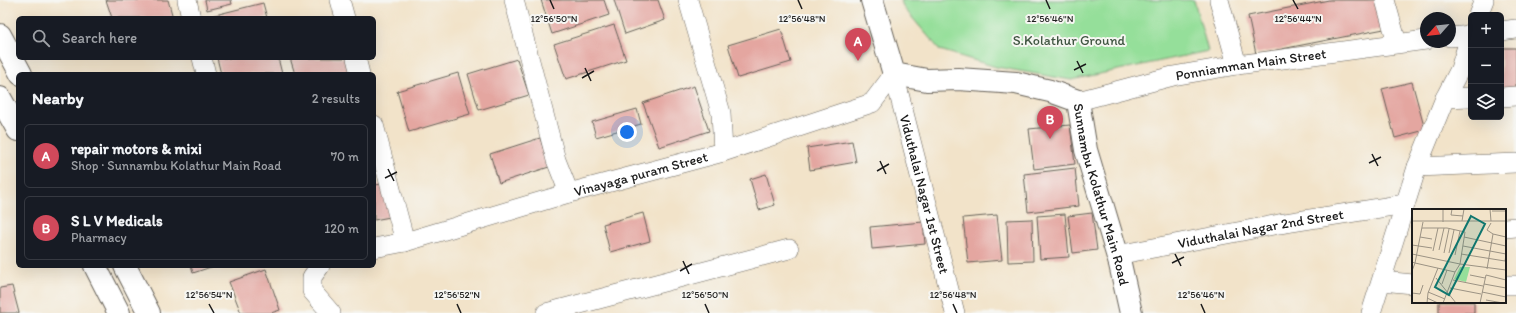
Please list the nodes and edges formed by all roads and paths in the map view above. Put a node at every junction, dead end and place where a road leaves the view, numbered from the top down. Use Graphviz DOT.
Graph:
graph roads {
  1 [pos="187,0"];
  2 [pos="340,0"];
  3 [pos="514,0"];
  4 [pos="688,0"];
  5 [pos="872,0"];
  6 [pos="1219,0"];
  7 [pos="1385,0"];
  8 [pos="1484,0"];
  9 [pos="1479,12"];
  10 [pos="191,16"];
  11 [pos="344,16"];
  12 [pos="1516,30"];
  13 [pos="1504,31"];
  14 [pos="1468,34"];
  15 [pos="0,35"];
  16 [pos="1456,36"];
  17 [pos="1420,41"];
  18 [pos="1397,43"];
  19 [pos="1468,44"];
  20 [pos="202,60"];
  21 [pos="356,60"];
  22 [pos="1237,65"];
  23 [pos="20,72"];
  24 [pos="206,72"];
  25 [pos="360,72"];
  26 [pos="894,74"];
  27 [pos="1516,96"];
  28 [pos="1468,97"];
  29 [pos="1504,97"];
  30 [pos="0,98"];
  31 [pos="1445,98"];
  32 [pos="1078,101"];
  33 [pos="16,126"];
  34 [pos="376,133"];
  35 [pos="723,152"];
  36 [pos="1516,163"];
  37 [pos="1417,167"];
  38 [pos="569,193"];
  39 [pos="1405,204"];
  40 [pos="1405,230"];
  41 [pos="405,242"];
  42 [pos="376,248"];
  43 [pos="789,249"];
  44 [pos="1117,255"];
  45 [pos="95,268"];
  46 [pos="126,268"];
  47 [pos="316,271"];
  48 [pos="1382,281"];
  49 [pos="1412,284"];
  50 [pos="119,313"];
  51 [pos="149,313"];
  52 [pos="331,313"];
  53 [pos="546,313"];
  54 [pos="955,313"];
  55 [pos="1131,313"];
  56 [pos="1371,313"];
  1 -- 10 [label="street"];
  2 -- 11 [label="street"];
  3 -- 38 [label="street"];
  4 -- 35 [label="street"];
  5 -- 26 [label="street"];
  6 -- 22 [label="street"];
  7 -- 18 [label="street"];
  8 -- 9 [label="street"];
  12 -- 13 [label="street"];
  14 -- 16 [label="street"];
  15 -- 23 [label="street"];
  17 -- 18 [label="street, Ponniamman Main Street"];
  18 -- 22 [label="street, Ponniamman Main Street"];
  19 -- 31 [label="street"];
  20 -- 24 [label="street"];
  21 -- 25 [label="street"];
  22 -- 32 [label="street, Ponniamman Main Street"];
  26 -- 32 [label="street, Sunnambu Kolathur Main Road"];
  26 -- 35 [label="street, Vinayaga puram Street"];
  26 -- 54 [label="street, Viduthalai Nagar 1st Street"];
  27 -- 29 [label="street"];
  28 -- 31 [label="street"];
  30 -- 33 [label="street"];
  31 -- 37 [label="street"];
  32 -- 44 [label="street, Sunnambu Kolathur Main Road"];
  34 -- 41 [label="street"];
  35 -- 38 [label="street, Vinayaga puram Street"];
  36 -- 37 [label="street"];
  37 -- 39 [label="street"];
  38 -- 41 [label="street, Vinayaga puram Street"];
  39 -- 40 [label="street"];
  39 -- 44 [label="street, Viduthalai Nagar 2nd Street"];
  40 -- 48 [label="street"];
  41 -- 42 [label="street, Vinayaga puram Street"];
  43 -- 53 [label="street"];
  44 -- 55 [label="street, Sunnambu Kolathur Main Road"];
  45 -- 50 [label="street"];
  46 -- 51 [label="street"];
  47 -- 52 [label="street"];
  48 -- 49 [label="street"];
  48 -- 56 [label="street"];
}
